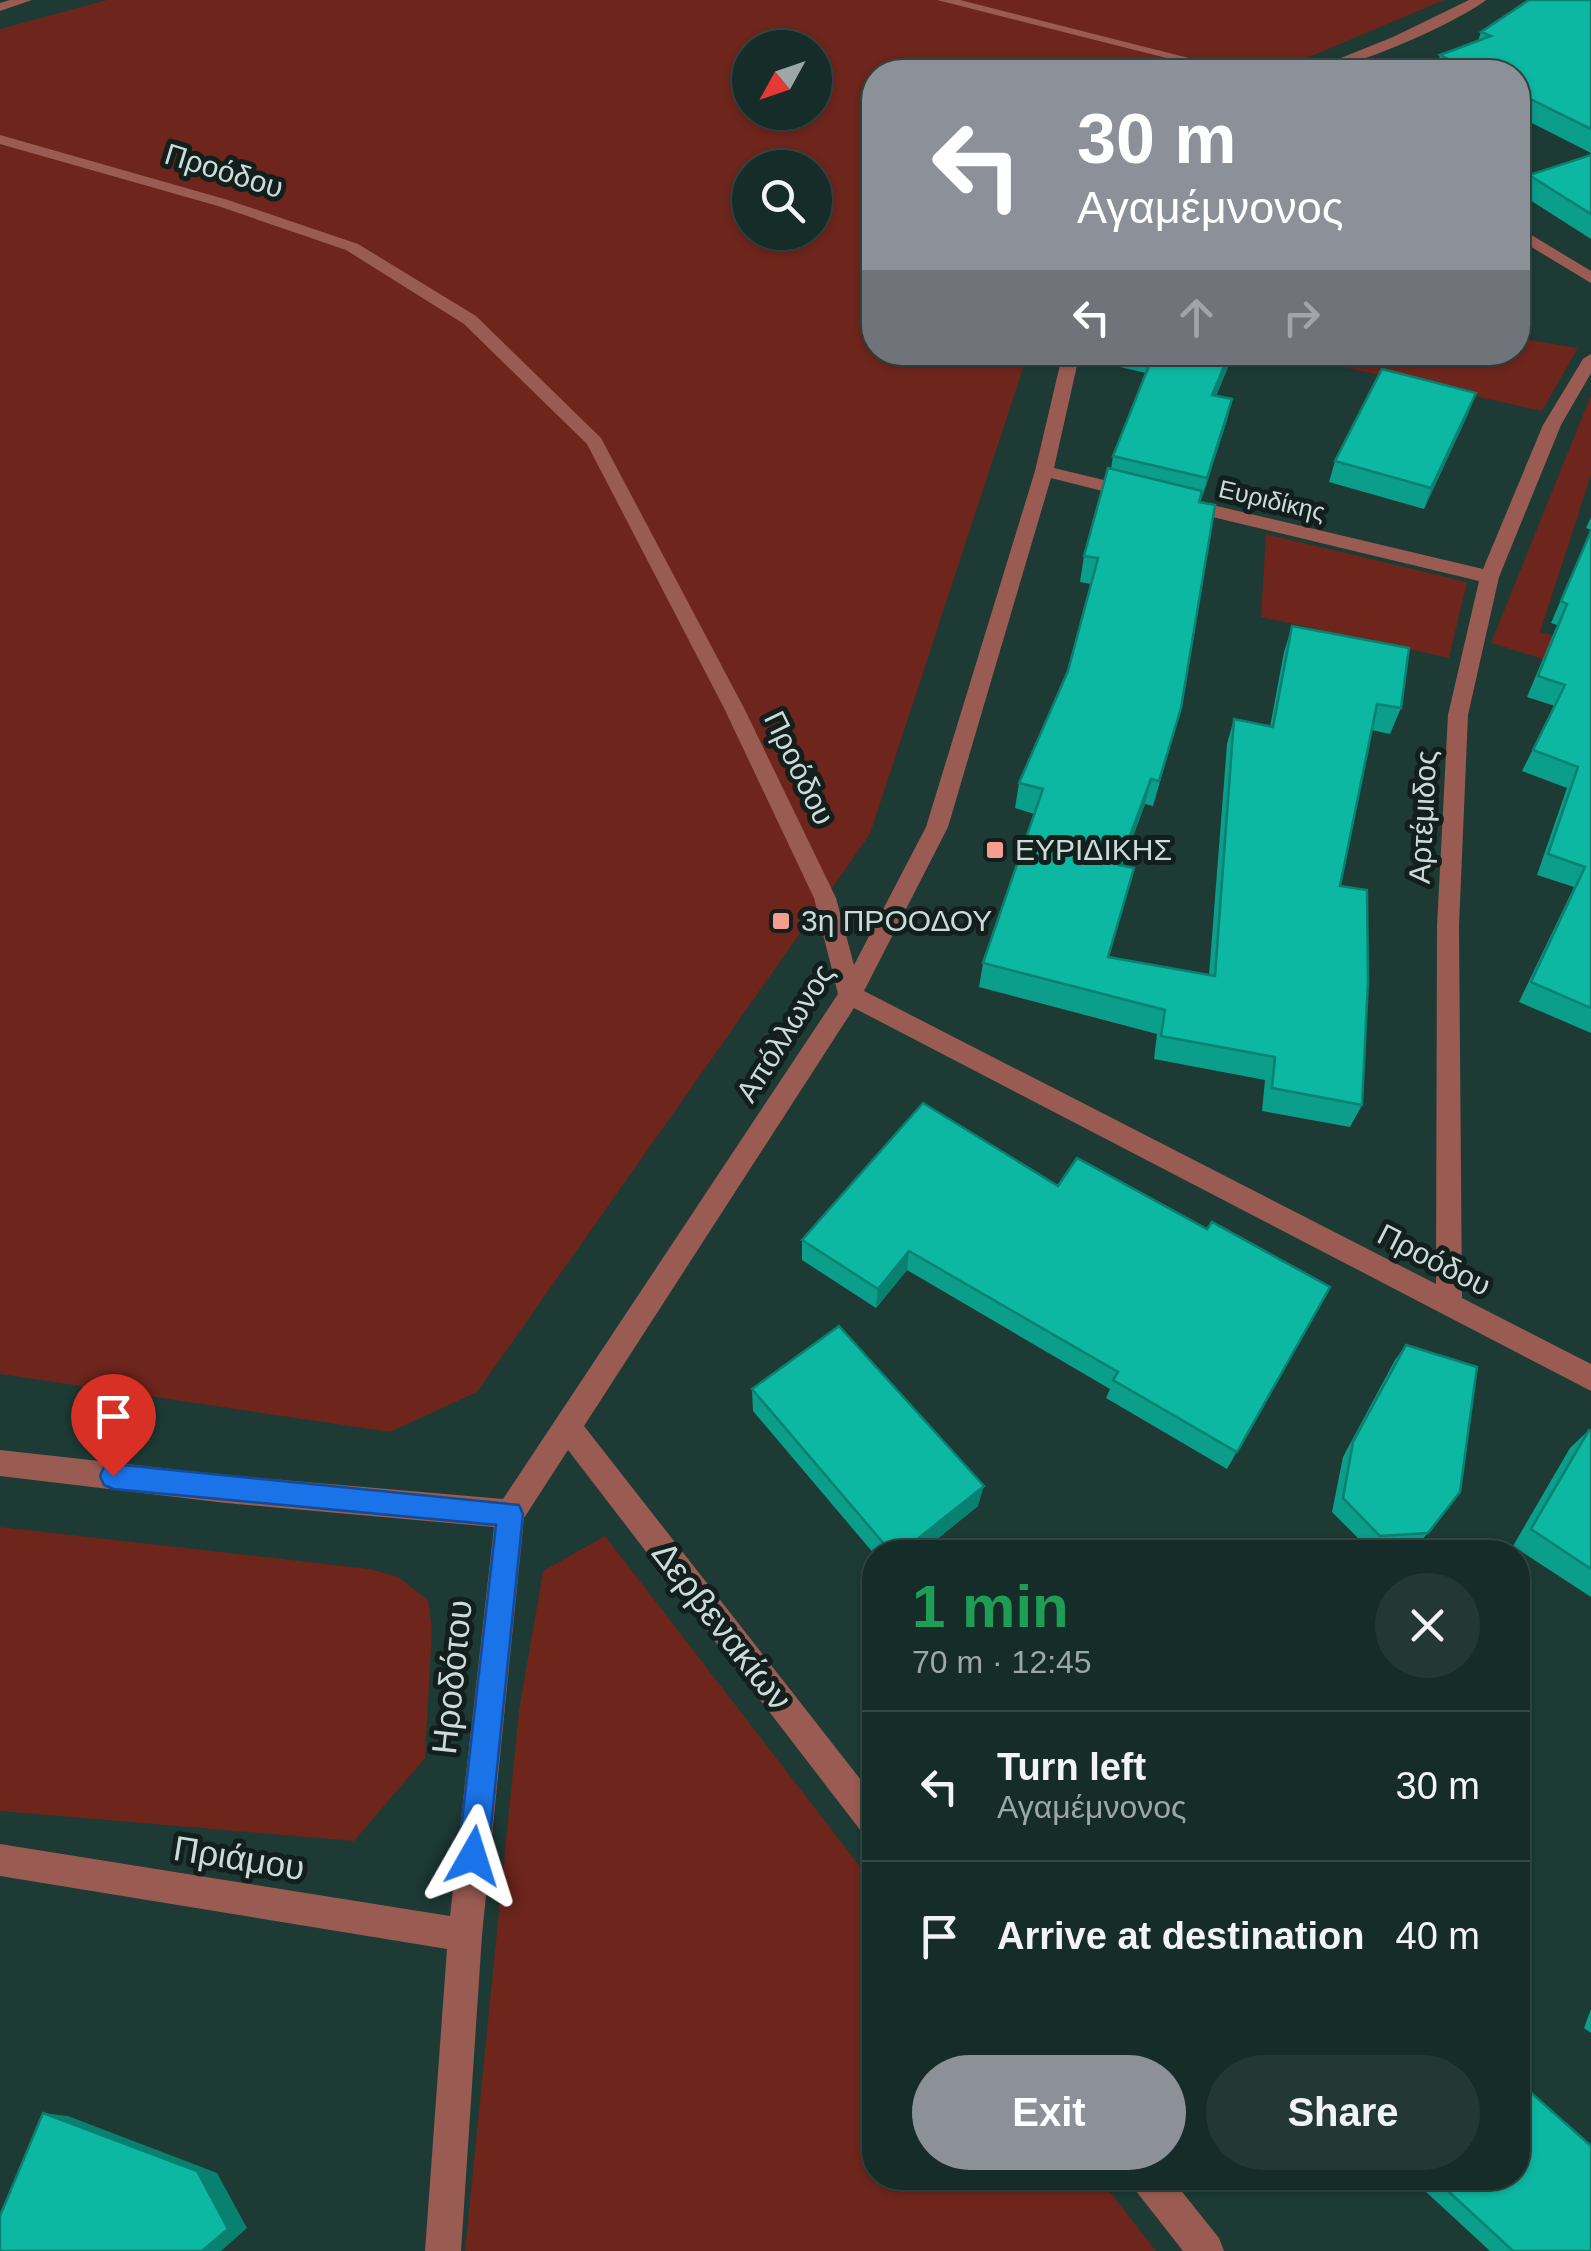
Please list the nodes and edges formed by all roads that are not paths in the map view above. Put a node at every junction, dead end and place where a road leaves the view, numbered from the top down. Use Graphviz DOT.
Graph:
graph roads {
  1 [pos="25,0"];
  2 [pos="944,0"];
  3 [pos="1480,0"];
  4 [pos="0,7"];
  5 [pos="1188,60"];
  6 [pos="1346,60"];
  7 [pos="0,139"];
  8 [pos="1530,240"];
  9 [pos="1591,278"];
  10 [pos="1591,359"];
  11 [pos="1069,365"];
  12 [pos="1044,472"];
  13 [pos="1489,577"];
  14 [pos="850,996"];
  15 [pos="1449,1304"];
  16 [pos="1591,1378"];
  17 [pos="568,1428"];
  18 [pos="0,1463"];
  19 [pos="510,1514"];
  20 [pos="862,1807"];
  21 [pos="0,1860"];
  22 [pos="465,1935"];
  23 [pos="1158,2190"];
  24 [pos="443,2251"];
  25 [pos="1206,2251"];
  1 -- 4 [label="street"];
  2 -- 5 [label="street"];
  3 -- 6 [label="street"];
  7 -- 14 [label="street, Προόδου"];
  8 -- 9 [label="street"];
  10 -- 13 [label="street, Αρτέμιδος"];
  11 -- 12 [label="street, Απόλλωνος"];
  12 -- 13 [label="street, Ευριδίκης"];
  12 -- 14 [label="street, Απόλλωνος"];
  13 -- 15 [label="street, Αρτέμιδος"];
  14 -- 15 [label="street, Προόδου"];
  14 -- 17 [label="street, Απόλλωνος"];
  15 -- 16 [label="street, Προόδου"];
  17 -- 19 [label="street, Ηροδότου"];
  17 -- 20 [label="street, Δερβενακίων"];
  18 -- 19 [label="street"];
  19 -- 22 [label="street, Ηροδότου"];
  21 -- 22 [label="street, Πριάμου"];
  22 -- 24 [label="street, Ηροδότου"];
  23 -- 25 [label="street"];
}
